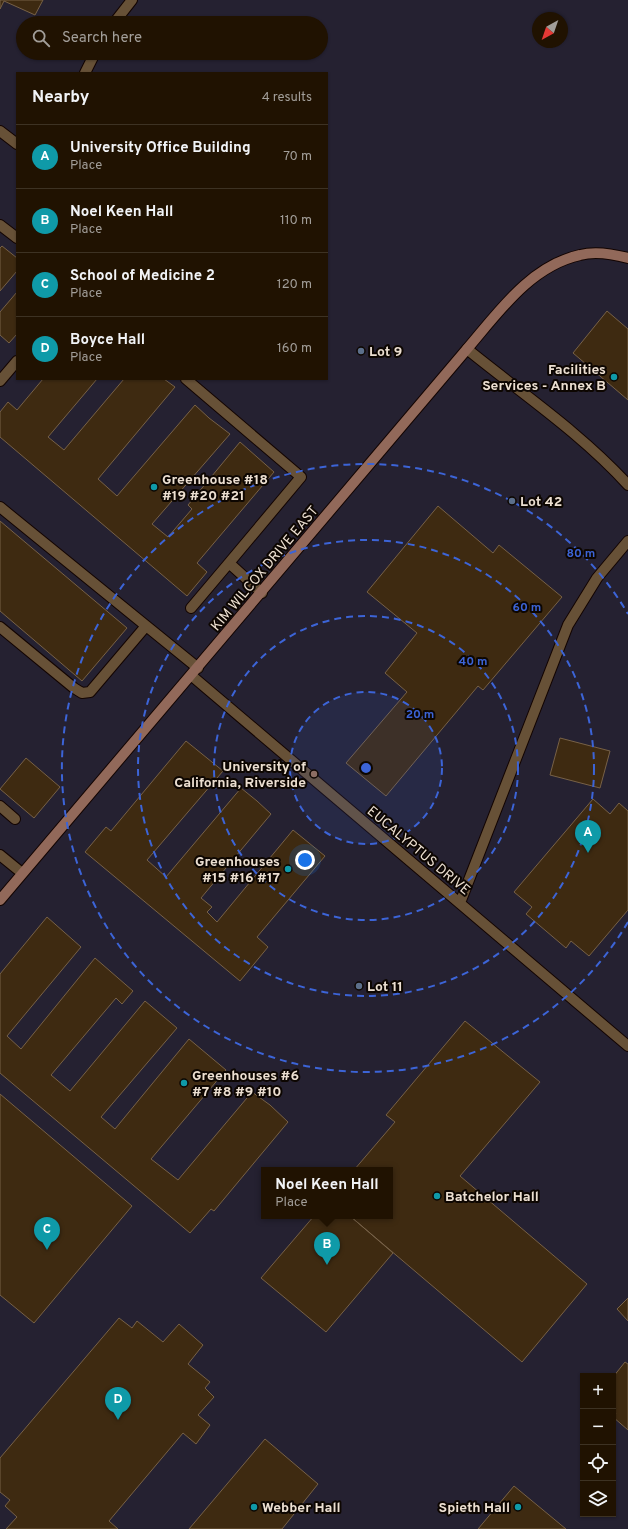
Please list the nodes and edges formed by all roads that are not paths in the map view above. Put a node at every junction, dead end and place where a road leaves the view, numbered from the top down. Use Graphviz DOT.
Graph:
graph roads {
  1 [pos="132,0"];
  2 [pos="119,16"];
  3 [pos="92,60"];
  4 [pos="86,72"];
  5 [pos="0,131"];
  6 [pos="16,143"];
  7 [pos="0,225"];
  8 [pos="16,237"];
  9 [pos="628,258"];
  10 [pos="467,349"];
  11 [pos="16,362"];
  12 [pos="187,380"];
  13 [pos="0,381"];
  14 [pos="628,485"];
  15 [pos="0,507"];
  16 [pos="628,541"];
  17 [pos="229,563"];
  18 [pos="262,593"];
  19 [pos="191,608"];
  20 [pos="146,626"];
  21 [pos="0,627"];
  22 [pos="194,672"];
  23 [pos="0,806"];
  24 [pos="15,819"];
  25 [pos="0,855"];
  26 [pos="22,873"];
  27 [pos="0,900"];
  28 [pos="460,903"];
  29 [pos="628,1046"];
  1 -- 2 [label="lane"];
  3 -- 4 [label="lane"];
  5 -- 6 [label="lane"];
  7 -- 8 [label="lane"];
  9 -- 10 [label="street, KIM WILCOX DRIVE EAST"];
  10 -- 14 [label="lane"];
  10 -- 18 [label="street, KIM WILCOX DRIVE EAST"];
  11 -- 13 [label="lane"];
  12 -- 17 [label="lane"];
  15 -- 20 [label="lane, EUCALYPTUS DRIVE"];
  16 -- 28 [label="lane"];
  17 -- 18 [label="lane"];
  17 -- 19 [label="lane"];
  18 -- 22 [label="street, KIM WILCOX DRIVE EAST"];
  20 -- 21 [label="lane"];
  20 -- 22 [label="lane, EUCALYPTUS DRIVE"];
  22 -- 26 [label="street, KIM WILCOX DRIVE EAST"];
  22 -- 28 [label="lane, EUCALYPTUS DRIVE"];
  23 -- 24 [label="lane"];
  25 -- 26 [label="lane"];
  26 -- 27 [label="street, KIM WILCOX DRIVE EAST"];
  28 -- 29 [label="lane, EUCALYPTUS DRIVE"];
}
